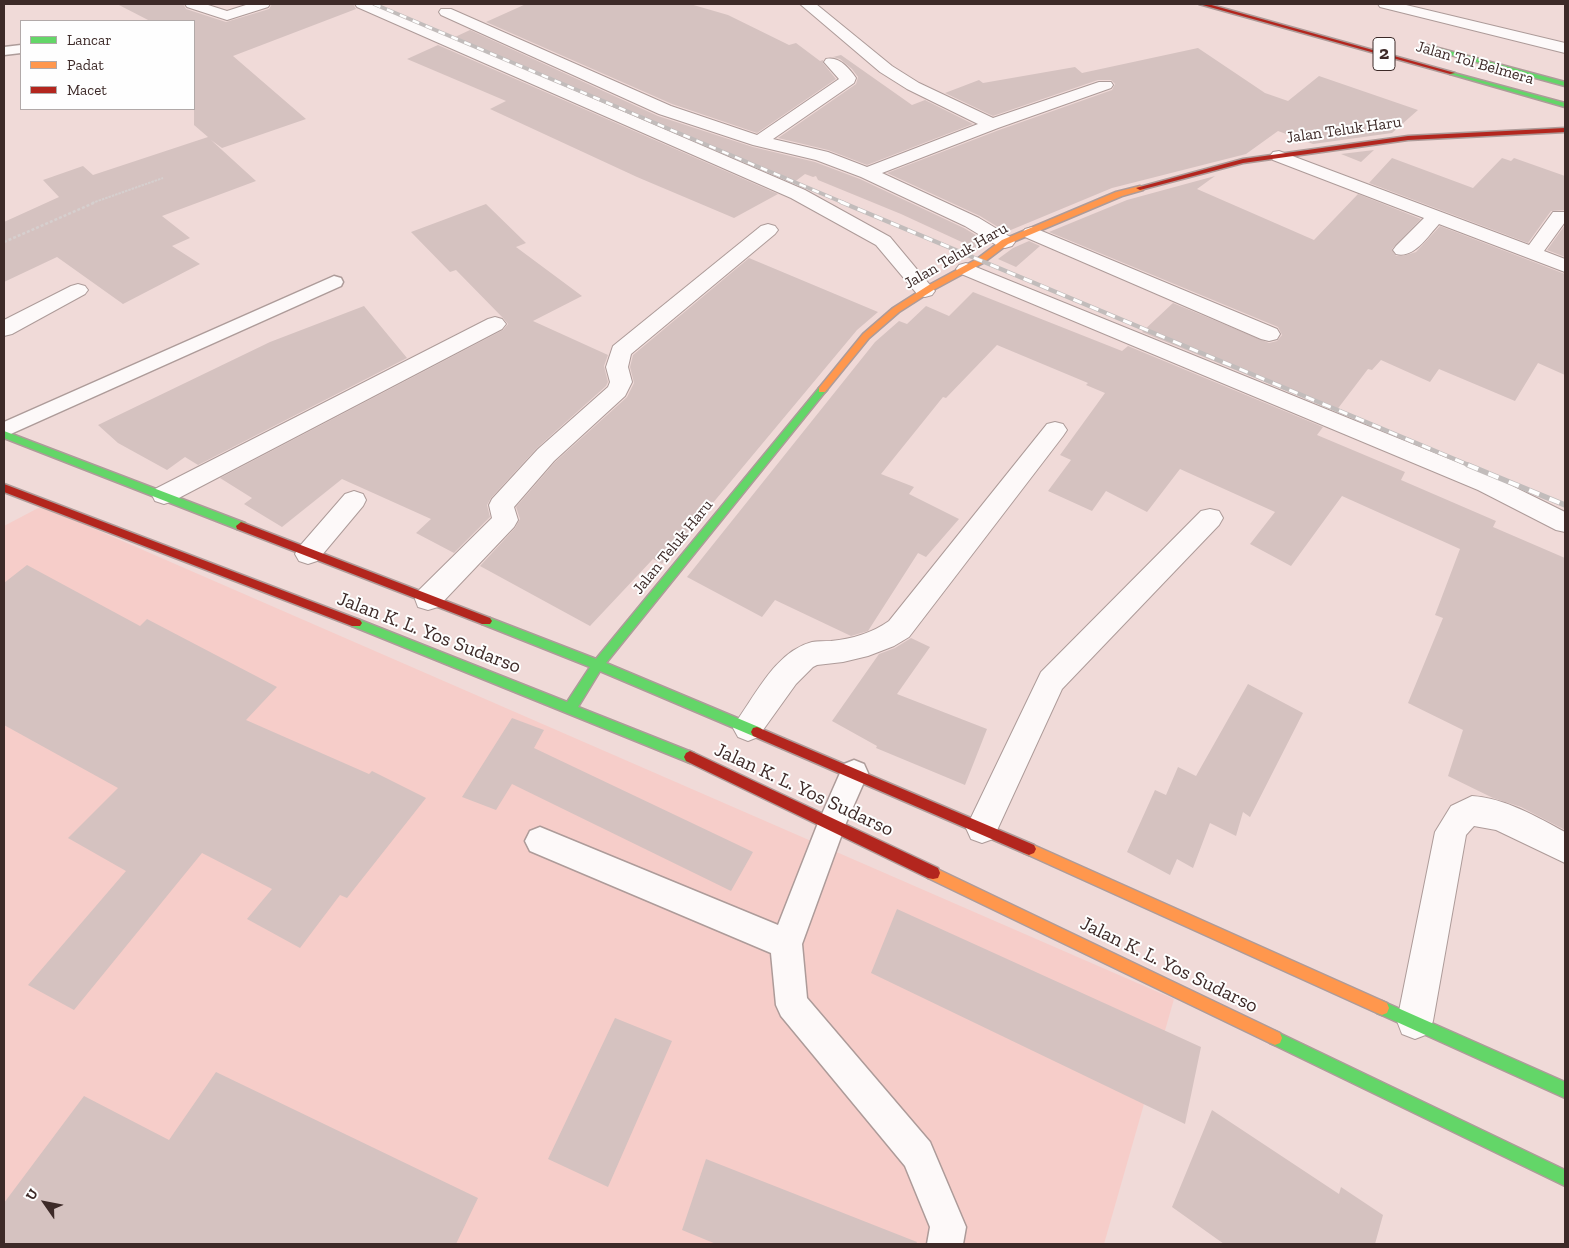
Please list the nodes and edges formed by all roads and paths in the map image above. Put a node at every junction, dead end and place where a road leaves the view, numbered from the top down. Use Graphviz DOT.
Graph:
graph roads {
  1 [pos="192,4"];
  2 [pos="262,4"];
  3 [pos="362,4"];
  4 [pos="807,4"];
  5 [pos="1202,4"];
  6 [pos="1385,4"];
  7 [pos="446,12"];
  8 [pos="1416,44"];
  9 [pos="1565,48"];
  10 [pos="20,49"];
  11 [pos="4,51"];
  12 [pos="832,62"];
  13 [pos="1565,84"];
  14 [pos="1105,85"];
  15 [pos="1565,105"];
  16 [pos="992,124"];
  17 [pos="1561,132"];
  18 [pos="759,141"];
  19 [pos="1279,156"];
  20 [pos="867,173"];
  21 [pos="163,178"];
  22 [pos="1436,216"];
  23 [pos="1560,216"];
  24 [pos="768,230"];
  25 [pos="1032,233"];
  26 [pos="4,242"];
  27 [pos="1005,242"];
  28 [pos="1403,250"];
  29 [pos="1534,254"];
  30 [pos="1565,266"];
  31 [pos="966,269"];
  32 [pos="334,282"];
  33 [pos="78,290"];
  34 [pos="924,292"];
  35 [pos="495,324"];
  36 [pos="4,329"];
  37 [pos="1270,334"];
  38 [pos="4,430"];
  39 [pos="1055,430"];
  40 [pos="4,434"];
  41 [pos="4,488"];
  42 [pos="164,495"];
  43 [pos="354,500"];
  44 [pos="1210,518"];
  45 [pos="1565,523"];
  46 [pos="308,554"];
  47 [pos="428,599"];
  48 [pos="598,665"];
  49 [pos="570,708"];
  50 [pos="748,728"];
  51 [pos="854,773"];
  52 [pos="832,823"];
  53 [pos="982,828"];
  54 [pos="540,841"];
  55 [pos="1565,848"];
  56 [pos="786,944"];
  57 [pos="1415,1021"];
  58 [pos="1565,1090"];
  59 [pos="1565,1178"];
  60 [pos="945,1244"];
  1 -- 2 [label="street"];
  3 -- 34 [label="street"];
  4 -- 16 [label="street"];
  5 -- 15 [label="main road, Jalan Tol Belmera / 2"];
  6 -- 9 [label="street"];
  7 -- 18 [label="street"];
  8 -- 13 [label="main road, Jalan Tol Belmera / 2"];
  10 -- 11 [label="lane"];
  12 -- 18 [label="street"];
  14 -- 16 [label="street"];
  16 -- 20 [label="street"];
  17 -- 19 [label="main road, Jalan Teluk Haru"];
  18 -- 20 [label="street"];
  19 -- 22 [label="street"];
  19 -- 25 [label="main road, Jalan Teluk Haru"];
  20 -- 27 [label="street"];
  21 -- 26 [label="path"];
  22 -- 28 [label="street"];
  22 -- 29 [label="street"];
  23 -- 29 [label="street"];
  24 -- 47 [label="street"];
  25 -- 27 [label="main road, Jalan Teluk Haru"];
  25 -- 37 [label="street"];
  27 -- 31 [label="main road, Jalan Teluk Haru"];
  29 -- 30 [label="street"];
  31 -- 34 [label="main road, Jalan Teluk Haru"];
  31 -- 45 [label="street"];
  32 -- 38 [label="lane"];
  33 -- 36 [label="street"];
  34 -- 48 [label="main road, Jalan Teluk Haru"];
  35 -- 42 [label="street"];
  39 -- 50 [label="street"];
  40 -- 42 [label="main road, Jalan K. L. Yos Sudarso"];
  41 -- 49 [label="main road, Jalan K. L. Yos Sudarso"];
  42 -- 46 [label="main road, Jalan K. L. Yos Sudarso"];
  43 -- 46 [label="street"];
  44 -- 53 [label="street"];
  46 -- 47 [label="main road, Jalan K. L. Yos Sudarso"];
  47 -- 48 [label="main road, Jalan K. L. Yos Sudarso"];
  48 -- 49 [label="main road, Jalan Teluk Haru"];
  48 -- 50 [label="main road, Jalan K. L. Yos Sudarso"];
  49 -- 52 [label="main road, Jalan K. L. Yos Sudarso"];
  50 -- 51 [label="main road, Jalan K. L. Yos Sudarso"];
  51 -- 52 [label="lane"];
  51 -- 53 [label="main road, Jalan K. L. Yos Sudarso"];
  52 -- 56 [label="lane"];
  52 -- 59 [label="main road, Jalan K. L. Yos Sudarso"];
  53 -- 57 [label="main road, Jalan K. L. Yos Sudarso"];
  54 -- 56 [label="lane"];
  55 -- 57 [label="street"];
  56 -- 60 [label="lane"];
  57 -- 58 [label="main road, Jalan K. L. Yos Sudarso"];
}
